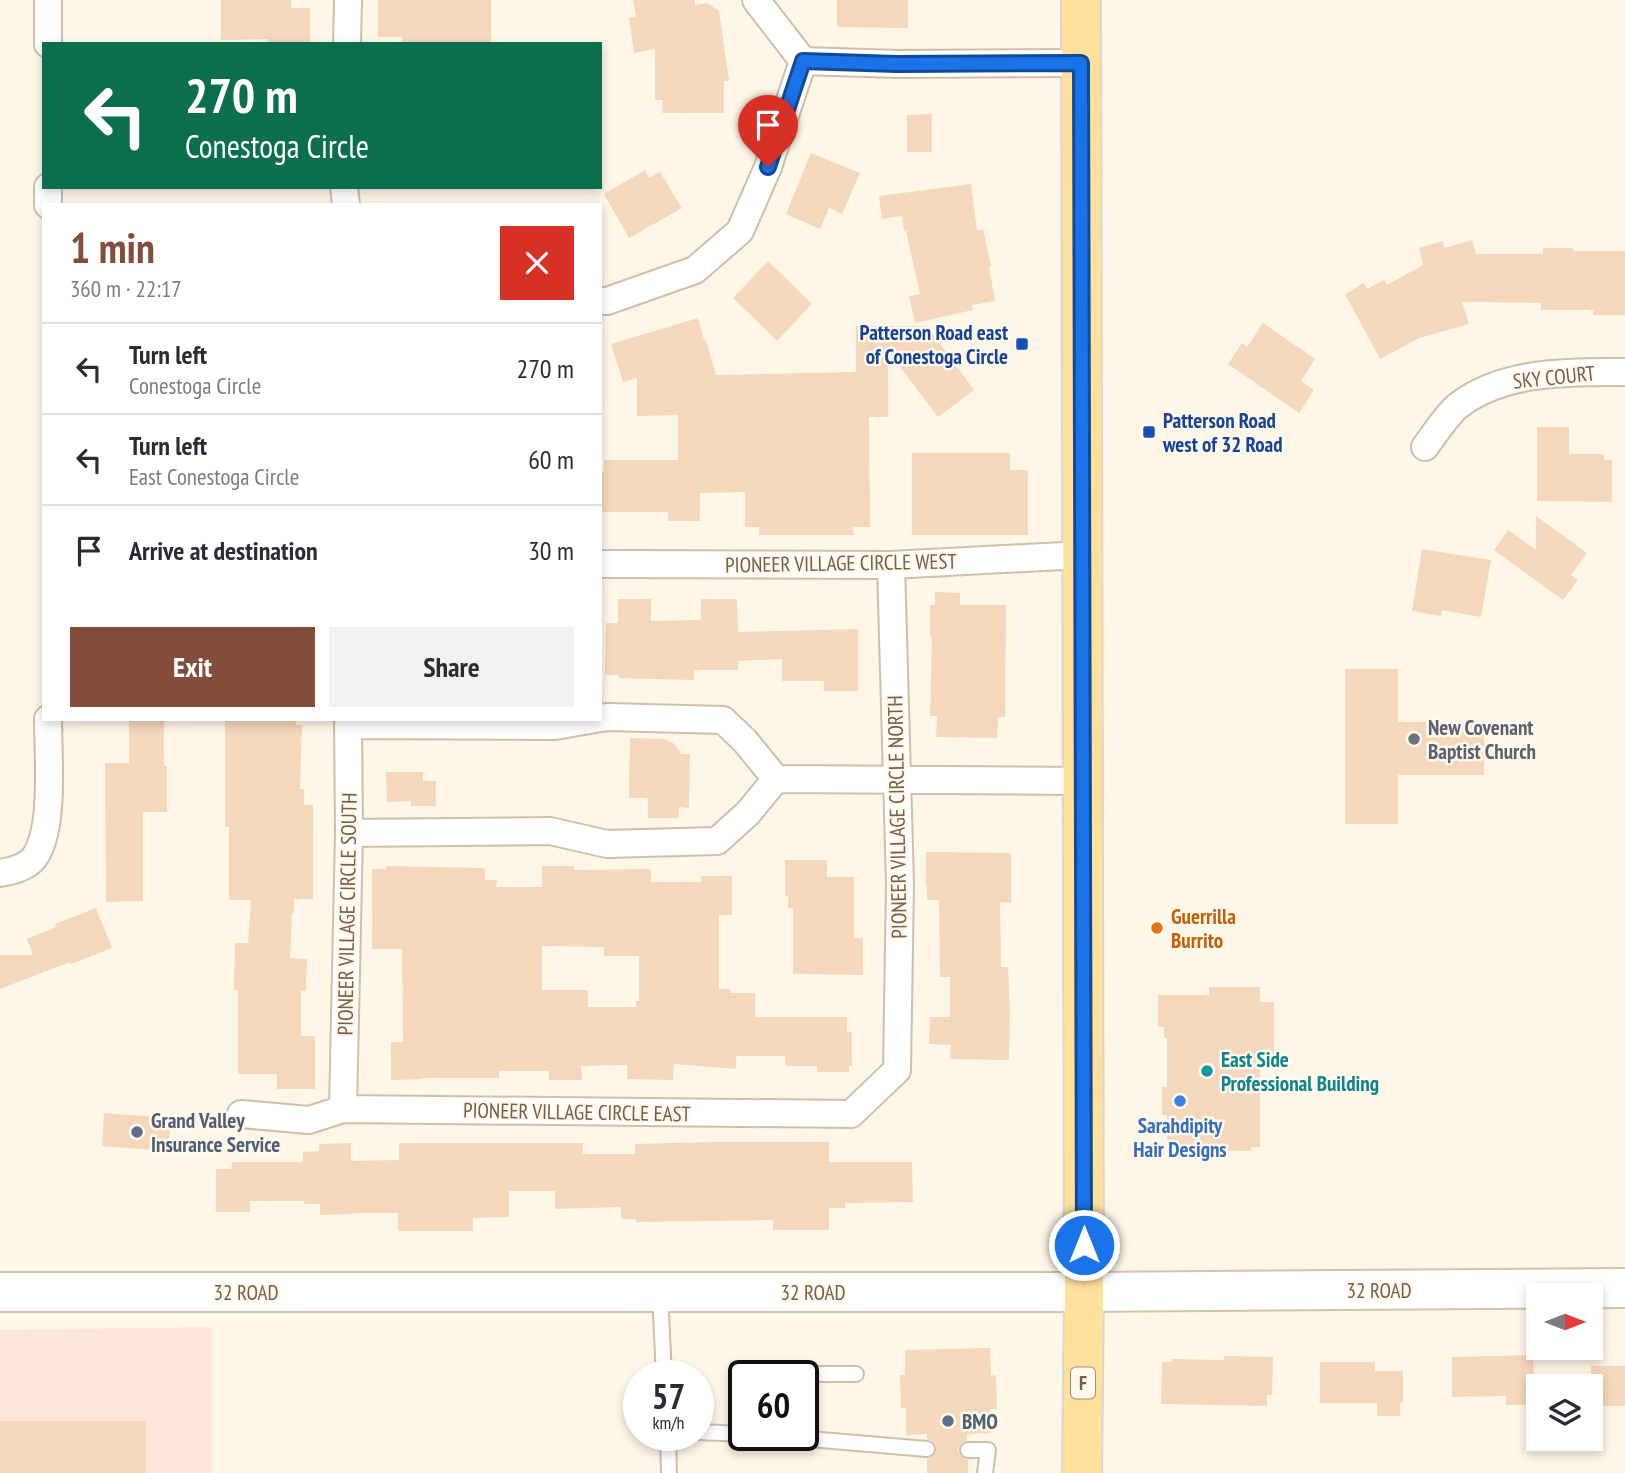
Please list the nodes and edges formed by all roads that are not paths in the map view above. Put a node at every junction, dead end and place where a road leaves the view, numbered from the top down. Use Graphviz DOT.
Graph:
graph roads {
  1 [pos="48,0"];
  2 [pos="348,0"];
  3 [pos="756,0"];
  4 [pos="1081,0"];
  5 [pos="48,42"];
  6 [pos="347,42"];
  7 [pos="803,61"];
  8 [pos="1081,63"];
  9 [pos="602,301"];
  10 [pos="1625,372"];
  11 [pos="1425,447"];
  12 [pos="1082,555"];
  13 [pos="602,564"];
  14 [pos="891,565"];
  15 [pos="602,718"];
  16 [pos="48,721"];
  17 [pos="584,721"];
  18 [pos="348,722"];
  19 [pos="776,779"];
  20 [pos="898,780"];
  21 [pos="1083,781"];
  22 [pos="349,832"];
  23 [pos="0,873"];
  24 [pos="897,1070"];
  25 [pos="343,1109"];
  26 [pos="242,1114"];
  27 [pos="1625,1288"];
  28 [pos="0,1292"];
  29 [pos="660,1292"];
  30 [pos="1084,1292"];
  31 [pos="663,1360"];
  32 [pos="819,1374"];
  33 [pos="856,1374"];
  34 [pos="819,1440"];
  35 [pos="927,1449"];
  36 [pos="968,1450"];
  37 [pos="668,1451"];
  38 [pos="669,1473"];
  39 [pos="985,1473"];
  40 [pos="1082,1473"];
  1 -- 5 [label="street"];
  2 -- 6 [label="street"];
  3 -- 7 [label="street"];
  4 -- 8 [label="main road, F"];
  7 -- 8 [label="street"];
  7 -- 9 [label="street"];
  8 -- 12 [label="main road, F"];
  10 -- 11 [label="street, SKY COURT"];
  12 -- 14 [label="street, PIONEER VILLAGE CIRCLE WEST"];
  12 -- 21 [label="main road, F"];
  13 -- 14 [label="street, PIONEER VILLAGE CIRCLE WEST"];
  14 -- 20 [label="street, PIONEER VILLAGE CIRCLE NORTH"];
  15 -- 19 [label="street"];
  16 -- 23 [label="street"];
  17 -- 18 [label="street"];
  18 -- 22 [label="street, PIONEER VILLAGE CIRCLE SOUTH"];
  19 -- 20 [label="street"];
  19 -- 22 [label="street"];
  20 -- 21 [label="street"];
  20 -- 24 [label="street, PIONEER VILLAGE CIRCLE NORTH"];
  21 -- 30 [label="main road, F"];
  22 -- 25 [label="street, PIONEER VILLAGE CIRCLE SOUTH"];
  24 -- 25 [label="street, PIONEER VILLAGE CIRCLE EAST"];
  25 -- 26 [label="street, PIONEER VILLAGE CIRCLE EAST"];
  27 -- 30 [label="street, 32 ROAD"];
  28 -- 29 [label="street, 32 ROAD"];
  29 -- 30 [label="street, 32 ROAD"];
  29 -- 31 [label="lane"];
  30 -- 40 [label="main road, F"];
  32 -- 33 [label="lane"];
  34 -- 35 [label="lane"];
  36 -- 39 [label="lane"];
  37 -- 38 [label="lane"];
}
